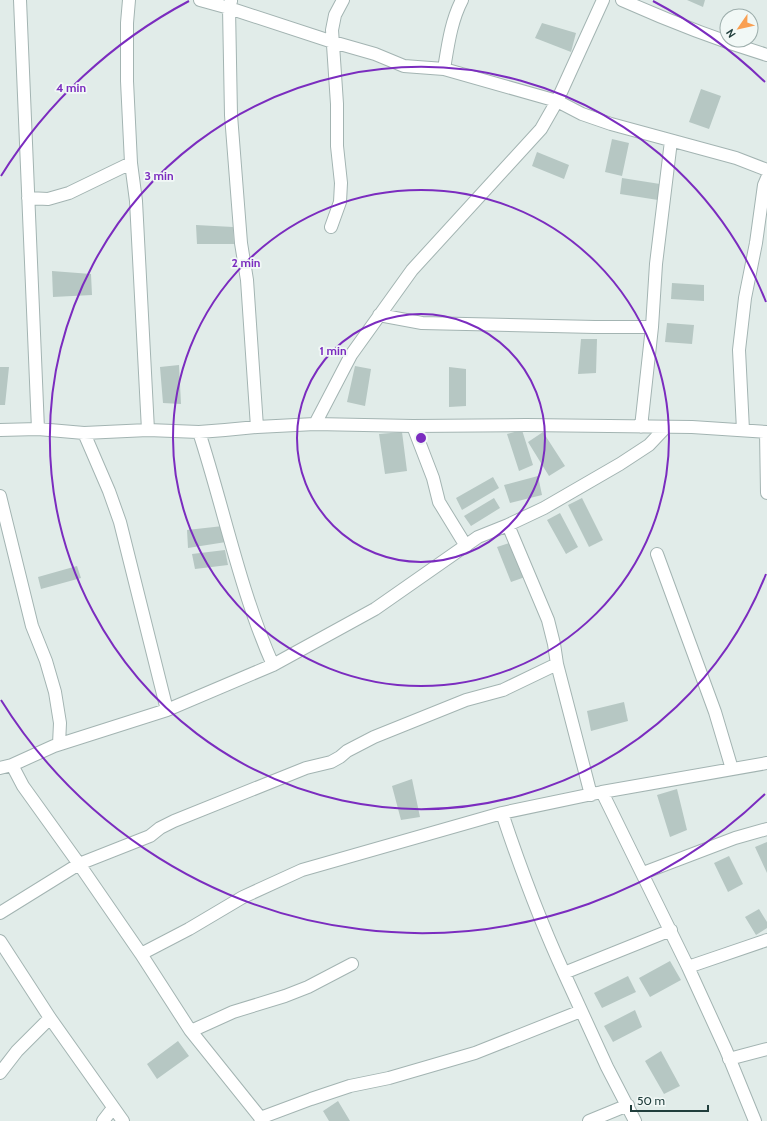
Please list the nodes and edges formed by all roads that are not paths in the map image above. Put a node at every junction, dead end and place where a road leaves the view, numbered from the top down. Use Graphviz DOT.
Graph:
graph roads {
  1 [pos="20,0"];
  2 [pos="129,0"];
  3 [pos="200,0"];
  4 [pos="343,0"];
  5 [pos="462,0"];
  6 [pos="603,0"];
  7 [pos="622,0"];
  8 [pos="230,4"];
  9 [pos="333,42"];
  10 [pos="767,55"];
  11 [pos="444,69"];
  12 [pos="557,101"];
  13 [pos="671,141"];
  14 [pos="131,163"];
  15 [pos="767,170"];
  16 [pos="767,178"];
  17 [pos="28,198"];
  18 [pos="331,227"];
  19 [pos="379,315"];
  20 [pos="652,327"];
  21 [pos="315,424"];
  22 [pos="257,426"];
  23 [pos="413,426"];
  24 [pos="641,427"];
  25 [pos="665,428"];
  26 [pos="38,429"];
  27 [pos="0,430"];
  28 [pos="148,430"];
  29 [pos="743,430"];
  30 [pos="199,432"];
  31 [pos="766,432"];
  32 [pos="84,433"];
  33 [pos="767,493"];
  34 [pos="0,496"];
  35 [pos="508,526"];
  36 [pos="466,546"];
  37 [pos="657,554"];
  38 [pos="558,664"];
  39 [pos="273,665"];
  40 [pos="166,710"];
  41 [pos="59,744"];
  42 [pos="767,762"];
  43 [pos="6,767"];
  44 [pos="732,769"];
  45 [pos="597,794"];
  46 [pos="502,813"];
  47 [pos="767,829"];
  48 [pos="79,864"];
  49 [pos="643,873"];
  50 [pos="0,913"];
  51 [pos="671,930"];
  52 [pos="767,940"];
  53 [pos="0,941"];
  54 [pos="141,954"];
  55 [pos="352,964"];
  56 [pos="688,967"];
  57 [pos="564,973"];
  58 [pos="580,1011"];
  59 [pos="50,1018"];
  60 [pos="191,1031"];
  61 [pos="767,1049"];
  62 [pos="729,1059"];
  63 [pos="0,1073"];
  64 [pos="628,1105"];
  65 [pos="113,1108"];
  66 [pos="262,1120"];
  67 [pos="103,1121"];
  68 [pos="123,1121"];
  69 [pos="589,1121"];
  70 [pos="635,1121"];
  71 [pos="755,1121"];
  1 -- 17 [label="street"];
  2 -- 14 [label="street"];
  3 -- 8 [label="street"];
  4 -- 9 [label="street"];
  5 -- 11 [label="street"];
  6 -- 12 [label="street"];
  7 -- 10 [label="street"];
  8 -- 9 [label="street"];
  8 -- 22 [label="street"];
  9 -- 11 [label="street"];
  9 -- 18 [label="street"];
  11 -- 12 [label="street"];
  12 -- 13 [label="street"];
  12 -- 19 [label="street"];
  13 -- 15 [label="street"];
  13 -- 20 [label="street"];
  14 -- 17 [label="street"];
  14 -- 28 [label="street"];
  16 -- 29 [label="street"];
  17 -- 26 [label="street"];
  19 -- 20 [label="street"];
  19 -- 21 [label="street"];
  20 -- 24 [label="street"];
  21 -- 22 [label="street"];
  21 -- 23 [label="street"];
  22 -- 30 [label="street"];
  23 -- 24 [label="street"];
  23 -- 36 [label="street"];
  24 -- 25 [label="street"];
  25 -- 29 [label="street"];
  25 -- 35 [label="street"];
  26 -- 27 [label="street"];
  26 -- 32 [label="street"];
  28 -- 30 [label="street"];
  28 -- 32 [label="street"];
  29 -- 31 [label="street"];
  30 -- 39 [label="street"];
  31 -- 33 [label="street"];
  32 -- 40 [label="street"];
  34 -- 41 [label="street"];
  35 -- 36 [label="street"];
  35 -- 38 [label="street"];
  36 -- 39 [label="street"];
  37 -- 44 [label="street"];
  38 -- 45 [label="street"];
  38 -- 48 [label="street"];
  39 -- 40 [label="street"];
  40 -- 41 [label="street"];
  41 -- 43 [label="street"];
  42 -- 44 [label="street"];
  43 -- 48 [label="street"];
  44 -- 45 [label="street"];
  45 -- 46 [label="street"];
  45 -- 49 [label="street"];
  46 -- 54 [label="street"];
  46 -- 57 [label="street"];
  47 -- 49 [label="street"];
  48 -- 50 [label="street"];
  48 -- 54 [label="street"];
  49 -- 51 [label="street"];
  51 -- 56 [label="street"];
  51 -- 57 [label="street"];
  52 -- 56 [label="street"];
  53 -- 59 [label="street"];
  54 -- 60 [label="street"];
  55 -- 60 [label="street"];
  56 -- 62 [label="street"];
  57 -- 58 [label="street"];
  58 -- 64 [label="street"];
  58 -- 66 [label="street"];
  59 -- 63 [label="street"];
  59 -- 65 [label="street"];
  60 -- 66 [label="street"];
  61 -- 62 [label="street"];
  62 -- 71 [label="street"];
  64 -- 69 [label="street"];
  64 -- 70 [label="street"];
  65 -- 67 [label="street"];
  65 -- 68 [label="street"];
}
